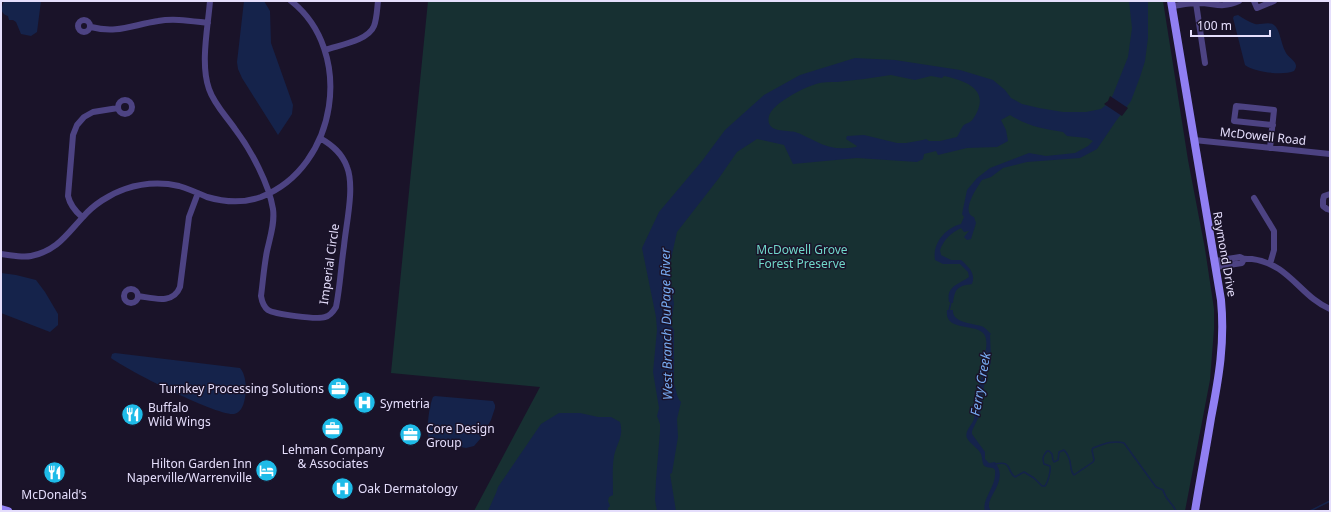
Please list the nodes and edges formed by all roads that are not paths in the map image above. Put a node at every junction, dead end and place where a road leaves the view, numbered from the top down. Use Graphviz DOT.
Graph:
graph roads {
  1 [pos="210,1"];
  2 [pos="378,1"];
  3 [pos="1239,1"];
  4 [pos="1254,1"];
  5 [pos="1274,1"];
  6 [pos="295,2"];
  7 [pos="1196,3"];
  8 [pos="1171,4"];
  9 [pos="208,23"];
  10 [pos="91,27"];
  11 [pos="325,50"];
  12 [pos="1205,63"];
  13 [pos="118,108"];
  14 [pos="1273,125"];
  15 [pos="320,138"];
  16 [pos="1194,140"];
  17 [pos="1270,148"];
  18 [pos="1330,154"];
  19 [pos="198,193"];
  20 [pos="269,193"];
  21 [pos="1330,194"];
  22 [pos="1254,198"];
  23 [pos="1330,210"];
  24 [pos="82,217"];
  25 [pos="1,254"];
  26 [pos="1215,264"];
  27 [pos="1270,264"];
  28 [pos="138,296"];
  29 [pos="1330,310"];
  30 [pos="1,509"];
  31 [pos="8,511"];
  32 [pos="1195,511"];
  1 -- 9 [label="street"];
  2 -- 11 [label="street"];
  3 -- 7 [label="street"];
  4 -- 5 [label="street"];
  6 -- 11 [label="street"];
  7 -- 8 [label="street"];
  7 -- 12 [label="street"];
  8 -- 16 [label="street, Raymond Drive"];
  9 -- 10 [label="street"];
  9 -- 20 [label="street"];
  11 -- 15 [label="street"];
  13 -- 24 [label="street"];
  14 -- 14 [label="street"];
  14 -- 17 [label="street"];
  15 -- 20 [label="street"];
  15 -- 20 [label="street, Imperial Circle"];
  16 -- 17 [label="street, McDowell Road"];
  16 -- 26 [label="street, Raymond Drive"];
  17 -- 18 [label="street, McDowell Road"];
  19 -- 20 [label="street"];
  19 -- 24 [label="street"];
  19 -- 28 [label="street"];
  21 -- 23 [label="street"];
  22 -- 27 [label="street"];
  24 -- 25 [label="street"];
  26 -- 27 [label="street"];
  26 -- 32 [label="street, Raymond Drive"];
  27 -- 29 [label="street"];
  30 -- 31 [label="street"];
}
